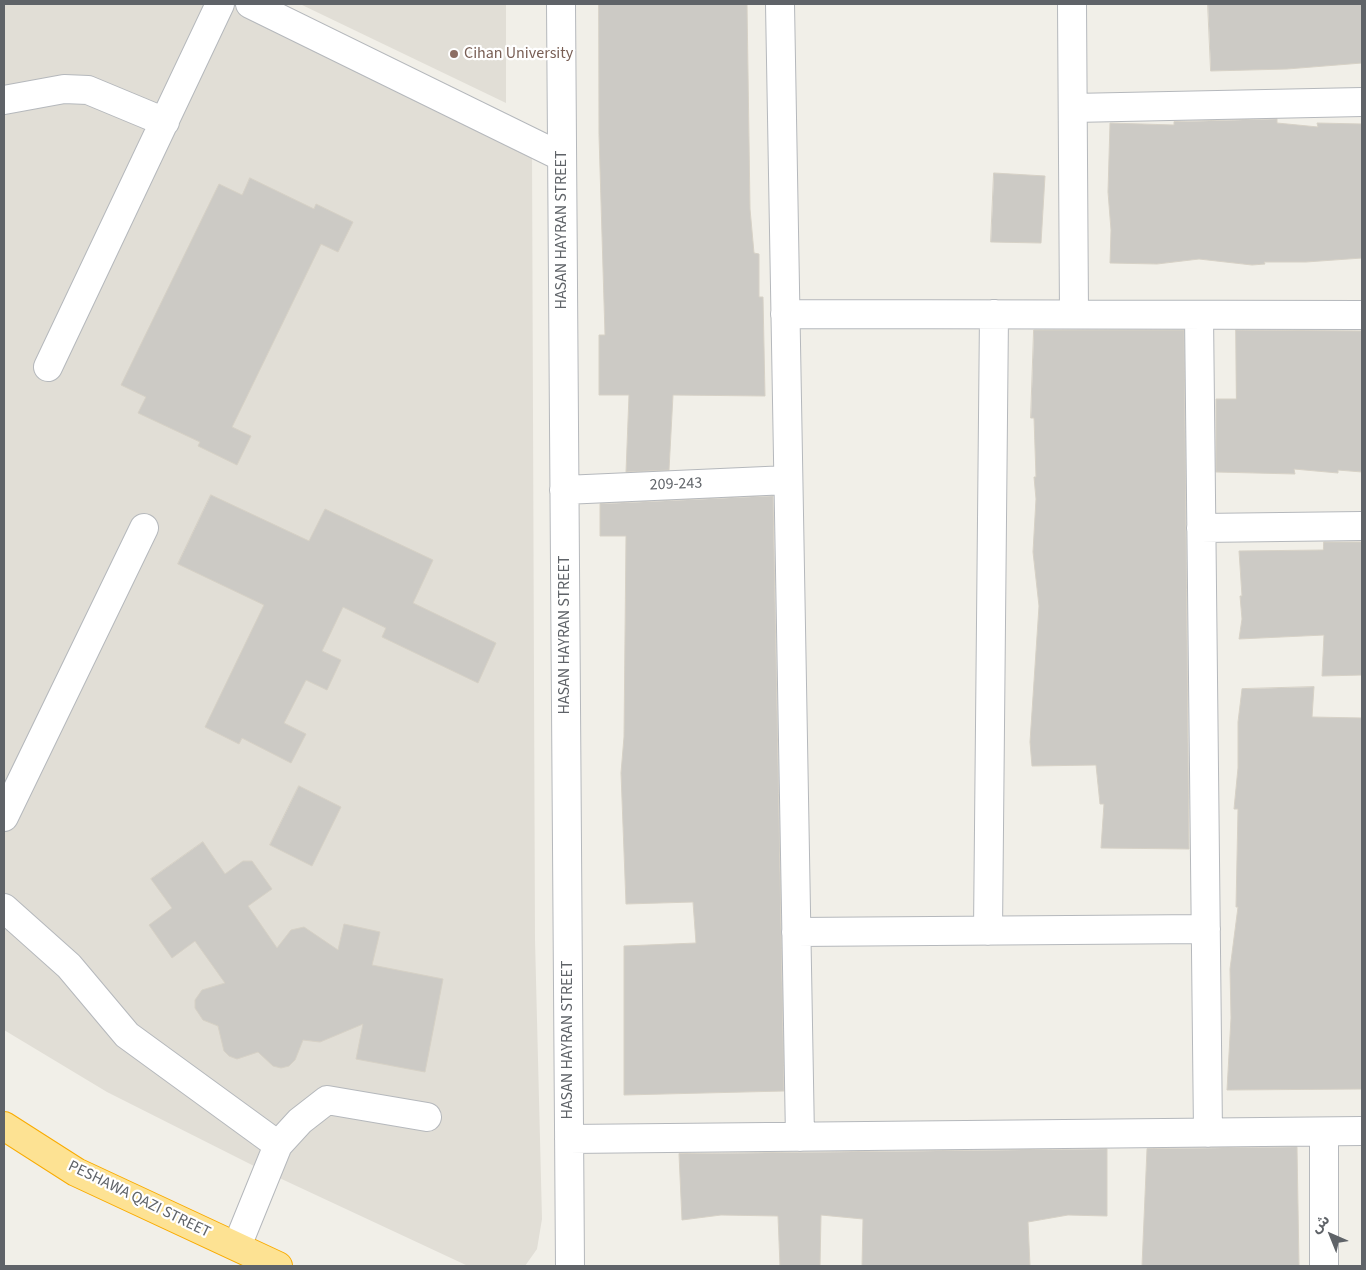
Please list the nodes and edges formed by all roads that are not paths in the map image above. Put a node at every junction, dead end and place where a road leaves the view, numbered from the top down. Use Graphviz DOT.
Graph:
graph roads {
  1 [pos="220,4"];
  2 [pos="250,4"];
  3 [pos="561,4"];
  4 [pos="780,4"];
  5 [pos="1072,4"];
  6 [pos="4,100"];
  7 [pos="1362,102"];
  8 [pos="1072,108"];
  9 [pos="165,122"];
  10 [pos="562,157"];
  11 [pos="785,314"];
  12 [pos="994,314"];
  13 [pos="1074,314"];
  14 [pos="1199,314"];
  15 [pos="1362,315"];
  16 [pos="48,366"];
  17 [pos="788,480"];
  18 [pos="564,490"];
  19 [pos="1362,526"];
  20 [pos="144,528"];
  21 [pos="1201,528"];
  22 [pos="4,817"];
  23 [pos="4,908"];
  24 [pos="1206,928"];
  25 [pos="988,931"];
  26 [pos="796,932"];
  27 [pos="427,1117"];
  28 [pos="4,1126"];
  29 [pos="1362,1131"];
  30 [pos="1324,1132"];
  31 [pos="1208,1133"];
  32 [pos="800,1137"];
  33 [pos="569,1139"];
  34 [pos="278,1145"];
  35 [pos="237,1246"];
  36 [pos="278,1266"];
  37 [pos="570,1266"];
  38 [pos="1324,1266"];
  1 -- 9 [label="street"];
  2 -- 10 [label="street"];
  3 -- 10 [label="street, HASAN HAYRAN STREET"];
  4 -- 11 [label="street"];
  5 -- 8 [label="street"];
  6 -- 9 [label="street"];
  7 -- 8 [label="street"];
  8 -- 13 [label="street"];
  9 -- 16 [label="street"];
  10 -- 18 [label="street, HASAN HAYRAN STREET"];
  11 -- 12 [label="street"];
  11 -- 17 [label="street"];
  12 -- 13 [label="street"];
  12 -- 25 [label="street"];
  13 -- 14 [label="street"];
  14 -- 15 [label="street"];
  14 -- 21 [label="street"];
  17 -- 18 [label="street, 209-243"];
  17 -- 26 [label="street"];
  18 -- 33 [label="street, HASAN HAYRAN STREET"];
  19 -- 21 [label="street"];
  20 -- 22 [label="street"];
  21 -- 24 [label="street"];
  23 -- 34 [label="street"];
  24 -- 25 [label="street"];
  24 -- 31 [label="street"];
  25 -- 26 [label="street"];
  26 -- 32 [label="street"];
  27 -- 34 [label="street"];
  28 -- 35 [label="highway, PESHAWA QAZI STREET"];
  29 -- 30 [label="street"];
  30 -- 31 [label="street"];
  30 -- 38 [label="street"];
  31 -- 32 [label="street"];
  32 -- 33 [label="street"];
  33 -- 37 [label="street, HASAN HAYRAN STREET"];
  34 -- 35 [label="street"];
  35 -- 36 [label="highway, PESHAWA QAZI STREET"];
}
